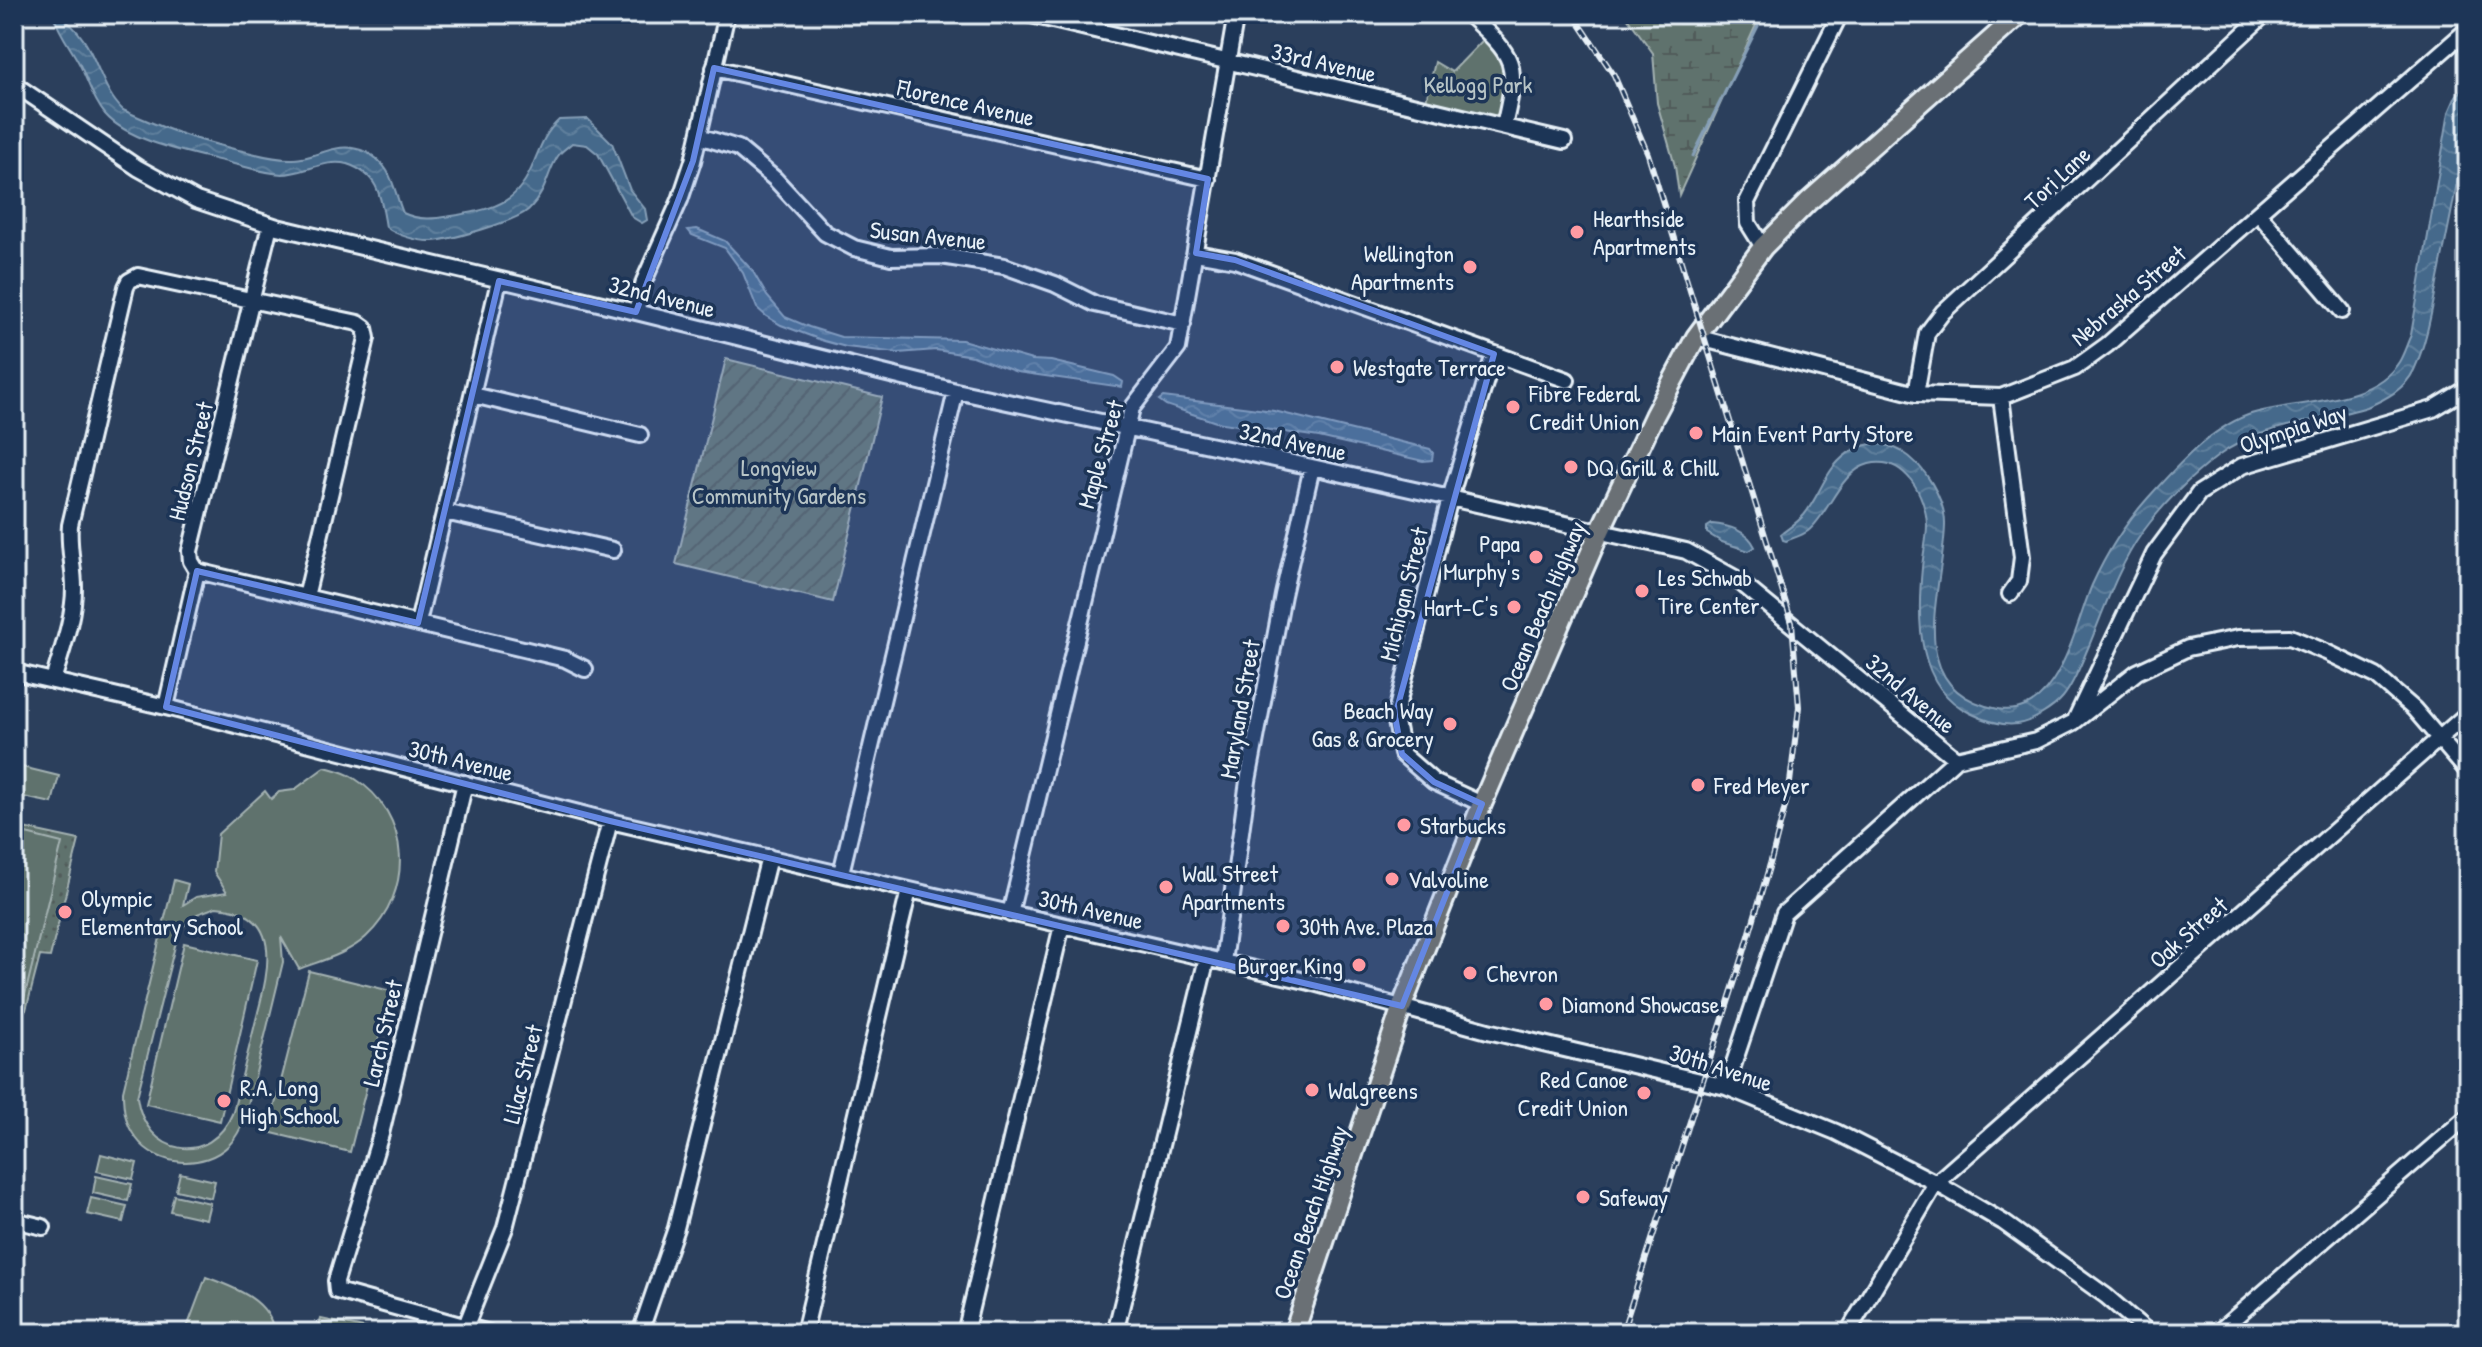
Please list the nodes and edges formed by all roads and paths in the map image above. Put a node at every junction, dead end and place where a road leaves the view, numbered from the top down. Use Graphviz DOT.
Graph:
graph roads {
  1 [pos="727,14"];
  2 [pos="1027,14"];
  3 [pos="1236,14"];
  4 [pos="1468,14"];
  5 [pos="1840,14"];
  6 [pos="2020,14"];
  7 [pos="2265,14"];
  8 [pos="2468,29"];
  9 [pos="1227,62"];
  10 [pos="714,68"];
  11 [pos="14,84"];
  12 [pos="1504,126"];
  13 [pos="699,136"];
  14 [pos="1564,141"];
  15 [pos="1208,179"];
  16 [pos="2258,213"];
  17 [pos="270,225"];
  18 [pos="1763,247"];
  19 [pos="1196,253"];
  20 [pos="499,281"];
  21 [pos="252,299"];
  22 [pos="2342,311"];
  23 [pos="636,312"];
  24 [pos="1183,324"];
  25 [pos="1696,337"];
  26 [pos="1494,354"];
  27 [pos="1567,380"];
  28 [pos="2468,388"];
  29 [pos="956,391"];
  30 [pos="1916,394"];
  31 [pos="473,395"];
  32 [pos="2001,397"];
  33 [pos="1126,428"];
  34 [pos="640,435"];
  35 [pos="1312,467"];
  36 [pos="1450,498"];
  37 [pos="445,512"];
  38 [pos="1600,531"];
  39 [pos="613,550"];
  40 [pos="197,571"];
  41 [pos="2010,594"];
  42 [pos="306,597"];
  43 [pos="418,623"];
  44 [pos="585,669"];
  45 [pos="14,672"];
  46 [pos="53,681"];
  47 [pos="166,707"];
  48 [pos="2468,713"];
  49 [pos="2074,722"];
  50 [pos="2439,739"];
  51 [pos="1956,759"];
  52 [pos="2468,772"];
  53 [pos="465,783"];
  54 [pos="1482,804"];
  55 [pos="610,821"];
  56 [pos="769,857"];
  57 [pos="841,873"];
  58 [pos="909,890"];
  59 [pos="1010,914"];
  60 [pos="1062,925"];
  61 [pos="1207,958"];
  62 [pos="1223,962"];
  63 [pos="1402,1006"];
  64 [pos="1726,1087"];
  65 [pos="2468,1116"];
  66 [pos="1936,1183"];
  67 [pos="14,1220"];
  68 [pos="43,1227"];
  69 [pos="464,1330"];
  70 [pos="1848,1332"];
  71 [pos="489,1333"];
  72 [pos="640,1333"];
  73 [pos="804,1333"];
  74 [pos="965,1333"];
  75 [pos="1115,1333"];
  76 [pos="1294,1333"];
  77 [pos="2149,1333"];
  78 [pos="2217,1333"];
  1 -- 10 [label="street"];
  2 -- 9 [label="street, 33rd Avenue"];
  3 -- 9 [label="street, Maple Street"];
  4 -- 12 [label="street"];
  5 -- 18 [label="street"];
  6 -- 18 [label="main road, Ocean Beach Highway"];
  7 -- 30 [label="street, Tori Lane"];
  8 -- 16 [label="street, Nebraska Street"];
  9 -- 12 [label="street, 33rd Avenue"];
  9 -- 15 [label="street, Maple Street"];
  10 -- 13 [label="street"];
  10 -- 15 [label="street, Florence Avenue"];
  11 -- 17 [label="street, 32nd Avenue"];
  12 -- 14 [label="street, 33rd Avenue"];
  13 -- 23 [label="street"];
  13 -- 24 [label="street, Susan Avenue"];
  15 -- 19 [label="street, Maple Street"];
  16 -- 22 [label="street"];
  16 -- 32 [label="street, Nebraska Street"];
  17 -- 20 [label="street, 32nd Avenue"];
  17 -- 21 [label="street, Hudson Street"];
  18 -- 25 [label="main road, Ocean Beach Highway"];
  19 -- 24 [label="street, Maple Street"];
  19 -- 26 [label="street"];
  20 -- 23 [label="street, 32nd Avenue"];
  20 -- 31 [label="street"];
  21 -- 40 [label="street, Hudson Street"];
  21 -- 42 [label="street"];
  21 -- 46 [label="street"];
  23 -- 29 [label="street, 32nd Avenue"];
  24 -- 33 [label="street, Maple Street"];
  25 -- 30 [label="street, Nebraska Street"];
  25 -- 38 [label="main road, Ocean Beach Highway"];
  26 -- 27 [label="street"];
  26 -- 36 [label="street, Michigan Street"];
  28 -- 49 [label="street, Olympia Way"];
  29 -- 33 [label="street, 32nd Avenue"];
  29 -- 57 [label="street"];
  30 -- 32 [label="street, Nebraska Street"];
  31 -- 34 [label="street"];
  31 -- 37 [label="street"];
  32 -- 41 [label="street"];
  33 -- 35 [label="street, 32nd Avenue"];
  33 -- 59 [label="street, Maple Street"];
  35 -- 36 [label="street, 32nd Avenue"];
  35 -- 62 [label="street, Maryland Street"];
  36 -- 38 [label="street, 32nd Avenue"];
  36 -- 54 [label="street, Michigan Street"];
  37 -- 39 [label="street"];
  37 -- 43 [label="street"];
  38 -- 51 [label="street, 32nd Avenue"];
  38 -- 54 [label="main road, Ocean Beach Highway"];
  40 -- 42 [label="street"];
  40 -- 47 [label="street, Hudson Street"];
  42 -- 43 [label="street"];
  43 -- 44 [label="street"];
  45 -- 46 [label="street, 30th Avenue"];
  46 -- 47 [label="street, 30th Avenue"];
  47 -- 53 [label="street, 30th Avenue"];
  48 -- 50 [label="street, Oak Street"];
  49 -- 50 [label="street, 32nd Avenue"];
  49 -- 51 [label="street, 32nd Avenue"];
  50 -- 52 [label="street, 32nd Avenue"];
  50 -- 66 [label="street, Oak Street"];
  51 -- 64 [label="street"];
  53 -- 55 [label="street, 30th Avenue"];
  53 -- 69 [label="street, Larch Street"];
  54 -- 63 [label="main road, Ocean Beach Highway"];
  55 -- 56 [label="street, 30th Avenue"];
  55 -- 69 [label="street, Lilac Street"];
  56 -- 57 [label="street, 30th Avenue"];
  56 -- 72 [label="street"];
  57 -- 58 [label="street, 30th Avenue"];
  58 -- 59 [label="street, 30th Avenue"];
  58 -- 73 [label="street"];
  59 -- 60 [label="street, 30th Avenue"];
  60 -- 61 [label="street, 30th Avenue"];
  60 -- 74 [label="street"];
  61 -- 62 [label="street, 30th Avenue"];
  61 -- 75 [label="street"];
  62 -- 63 [label="street, 30th Avenue"];
  63 -- 64 [label="street, 30th Avenue"];
  63 -- 76 [label="main road, Ocean Beach Highway"];
  64 -- 66 [label="street, 30th Avenue"];
  65 -- 78 [label="street"];
  66 -- 70 [label="street, Oak Street"];
  66 -- 77 [label="street, 30th Avenue"];
  67 -- 68 [label="street"];
  69 -- 71 [label="street"];
}
